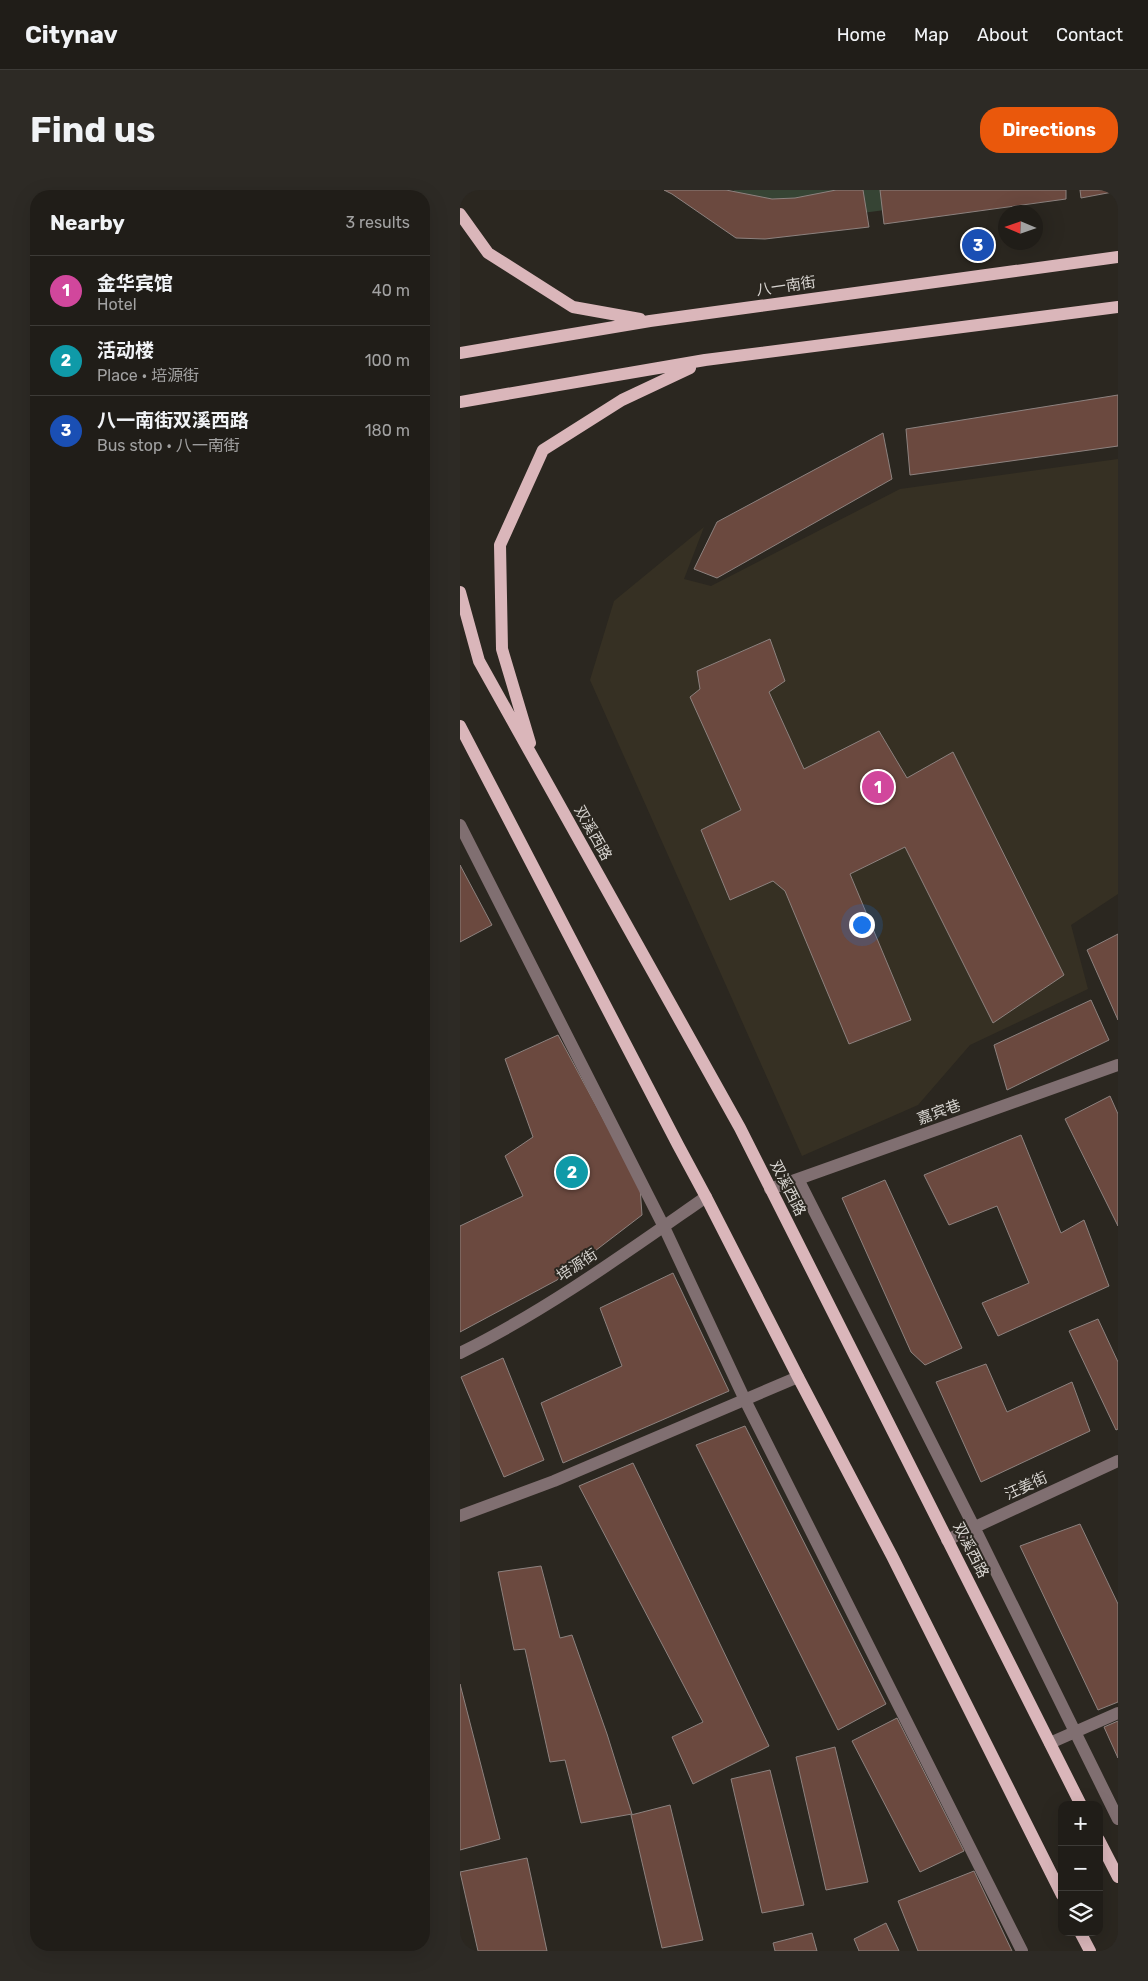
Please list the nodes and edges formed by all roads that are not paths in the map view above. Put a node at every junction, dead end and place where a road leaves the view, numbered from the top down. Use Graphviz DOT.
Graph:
graph roads {
  1 [pos="460,214"];
  2 [pos="1118,257"];
  3 [pos="1118,307"];
  4 [pos="650,321"];
  5 [pos="460,353"];
  6 [pos="705,360"];
  7 [pos="460,402"];
  8 [pos="460,592"];
  9 [pos="460,726"];
  10 [pos="536,765"];
  11 [pos="460,825"];
  12 [pos="1118,1065"];
  13 [pos="798,1179"];
  14 [pos="770,1189"];
  15 [pos="706,1196"];
  16 [pos="664,1227"];
  17 [pos="460,1353"];
  18 [pos="798,1377"];
  19 [pos="745,1400"];
  20 [pos="1118,1461"];
  21 [pos="460,1516"];
  22 [pos="974,1527"];
  23 [pos="947,1540"];
  24 [pos="1118,1714"];
  25 [pos="1074,1732"];
  26 [pos="1050,1743"];
  27 [pos="1080,1801"];
  28 [pos="1118,1819"];
  29 [pos="1102,1846"];
  30 [pos="1118,1877"];
  31 [pos="1060,1891"];
  32 [pos="1082,1936"];
  33 [pos="1022,1951"];
  34 [pos="1090,1951"];
  1 -- 4 [label="main road"];
  2 -- 4 [label="main road, 八一南街"];
  3 -- 6 [label="main road"];
  4 -- 5 [label="main road, 八一南街"];
  6 -- 7 [label="main road"];
  6 -- 10 [label="main road"];
  8 -- 10 [label="main road, 双溪西路"];
  9 -- 15 [label="main road"];
  10 -- 14 [label="main road, 双溪西路"];
  11 -- 16 [label="street"];
  12 -- 13 [label="street, 嘉宾巷"];
  13 -- 14 [label="street, 嘉宾巷"];
  13 -- 22 [label="street"];
  14 -- 23 [label="main road, 双溪西路"];
  15 -- 16 [label="street, 培源街"];
  15 -- 18 [label="main road"];
  16 -- 17 [label="street, 培源街"];
  16 -- 19 [label="street"];
  18 -- 19 [label="street"];
  18 -- 31 [label="main road"];
  19 -- 21 [label="street"];
  19 -- 33 [label="street"];
  20 -- 22 [label="street, 汪姜街"];
  22 -- 23 [label="street, 汪姜街"];
  22 -- 25 [label="street"];
  23 -- 26 [label="main road, 双溪西路"];
  24 -- 25 [label="street"];
  25 -- 26 [label="street"];
  25 -- 28 [label="street"];
  26 -- 27 [label="main road, 双溪西路"];
  29 -- 30 [label="main road"];
  32 -- 34 [label="main road"];
}
